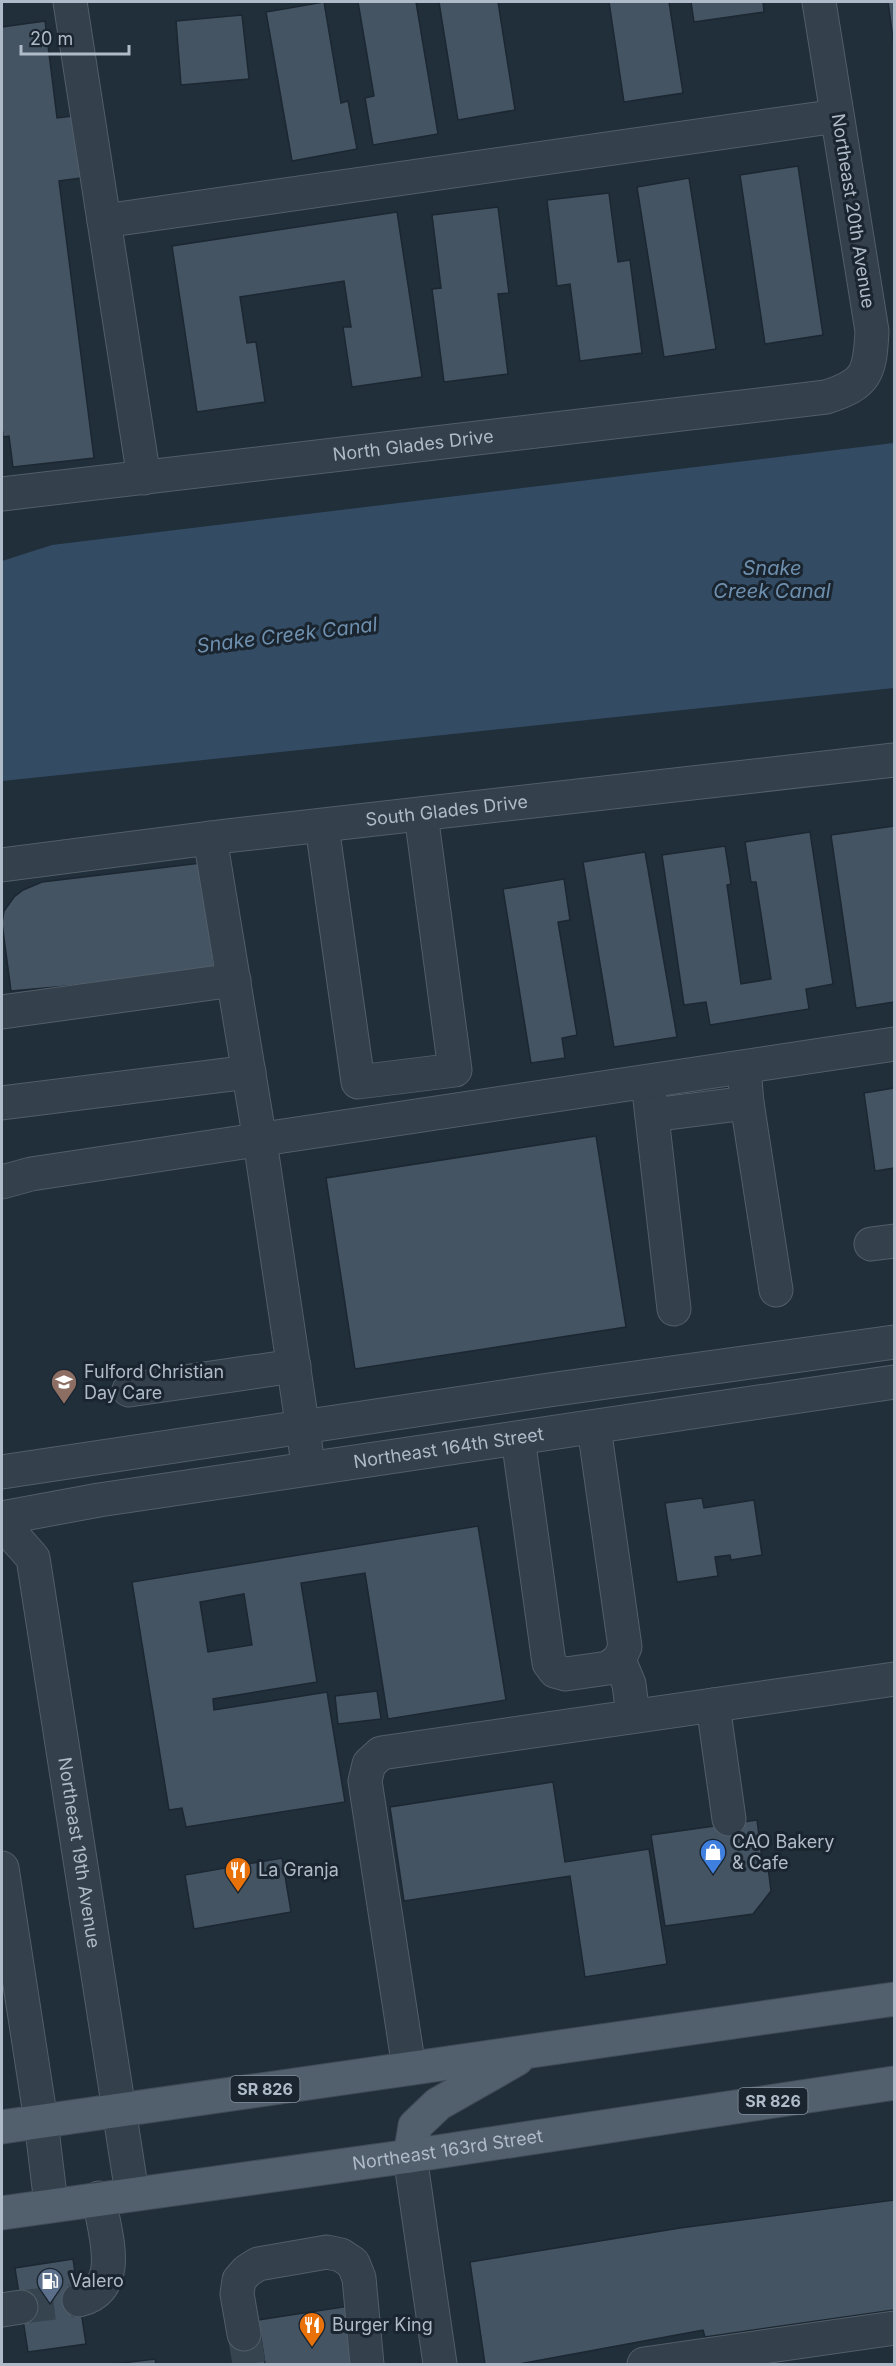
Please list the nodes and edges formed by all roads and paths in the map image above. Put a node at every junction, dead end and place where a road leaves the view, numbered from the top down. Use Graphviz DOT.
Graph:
graph roads {
  1 [pos="70,2"];
  2 [pos="819,2"];
  3 [pos="837,116"];
  4 [pos="104,221"];
  5 [pos="826,397"];
  6 [pos="144,478"];
  7 [pos="2,494"];
  8 [pos="894,760"];
  9 [pos="421,814"];
  10 [pos="322,826"];
  11 [pos="210,838"];
  12 [pos="2,864"];
  13 [pos="234,980"];
  14 [pos="2,1012"];
  15 [pos="894,1044"];
  16 [pos="743,1067"];
  17 [pos="455,1070"];
  18 [pos="249,1072"];
  19 [pos="358,1082"];
  20 [pos="648,1082"];
  21 [pos="747,1102"];
  22 [pos="2,1103"];
  23 [pos="461,1110"];
  24 [pos="652,1115"];
  25 [pos="366,1124"];
  26 [pos="260,1141"];
  27 [pos="2,1182"];
  28 [pos="776,1290"];
  29 [pos="674,1309"];
  30 [pos="894,1342"];
  31 [pos="294,1366"];
  32 [pos="894,1382"];
  33 [pos="129,1390"];
  34 [pos="594,1427"];
  35 [pos="303,1428"];
  36 [pos="518,1438"];
  37 [pos="309,1469"];
  38 [pos="2,1472"];
  39 [pos="2,1518"];
  40 [pos="2,1523"];
  41 [pos="619,1660"];
  42 [pos="894,1682"];
  43 [pos="713,1704"];
  44 [pos="633,1716"];
  45 [pos="729,1819"];
  46 [pos="2,1868"];
  47 [pos="894,1999"];
  48 [pos="534,2050"];
  49 [pos="409,2068"];
  50 [pos="894,2083"];
  51 [pos="121,2110"];
  52 [pos="41,2121"];
  53 [pos="2,2127"];
  54 [pos="410,2156"];
  55 [pos="132,2193"];
  56 [pos="99,2198"];
  57 [pos="51,2205"];
  58 [pos="2,2213"];
  59 [pos="79,2300"];
  60 [pos="894,2328"];
  61 [pos="244,2334"];
  62 [pos="367,2364"];
  63 [pos="440,2364"];
  64 [pos="644,2364"];
  1 -- 4 [label="street"];
  2 -- 3 [label="street, Northeast 20th Avenue"];
  3 -- 4 [label="street"];
  3 -- 5 [label="street, Northeast 20th Avenue"];
  4 -- 6 [label="street"];
  5 -- 6 [label="street, North Glades Drive"];
  6 -- 7 [label="street, North Glades Drive"];
  8 -- 9 [label="street, South Glades Drive"];
  9 -- 10 [label="street, South Glades Drive"];
  9 -- 17 [label="street"];
  10 -- 11 [label="street, South Glades Drive"];
  10 -- 19 [label="street"];
  11 -- 12 [label="street, South Glades Drive"];
  11 -- 13 [label="street"];
  13 -- 14 [label="street"];
  13 -- 18 [label="street"];
  15 -- 16 [label="street"];
  16 -- 20 [label="street"];
  16 -- 21 [label="street"];
  17 -- 19 [label="street"];
  17 -- 23 [label="street"];
  18 -- 22 [label="street"];
  18 -- 26 [label="street"];
  19 -- 25 [label="street"];
  20 -- 23 [label="street"];
  20 -- 24 [label="street"];
  21 -- 24 [label="street"];
  21 -- 28 [label="street"];
  23 -- 25 [label="street"];
  24 -- 29 [label="street"];
  25 -- 26 [label="street"];
  26 -- 27 [label="street"];
  26 -- 31 [label="street"];
  30 -- 35 [label="street"];
  31 -- 33 [label="street"];
  31 -- 35 [label="street"];
  32 -- 34 [label="street, Northeast 164th Street"];
  34 -- 36 [label="street, Northeast 164th Street"];
  34 -- 41 [label="street"];
  35 -- 37 [label="street"];
  35 -- 38 [label="street"];
  36 -- 37 [label="street, Northeast 164th Street"];
  36 -- 41 [label="street"];
  37 -- 39 [label="street, Northeast 164th Street"];
  40 -- 51 [label="street, Northeast 19th Avenue"];
  41 -- 44 [label="street"];
  42 -- 43 [label="street"];
  43 -- 44 [label="street"];
  43 -- 45 [label="street"];
  44 -- 49 [label="street"];
  46 -- 52 [label="street"];
  47 -- 48 [label="main road, SR 826"];
  48 -- 49 [label="main road, SR 826"];
  48 -- 54 [label="main road"];
  49 -- 51 [label="main road, SR 826"];
  50 -- 54 [label="main road, Northeast 163rd Street / SR 826"];
  51 -- 52 [label="main road, SR 826"];
  51 -- 55 [label="street, Northeast 19th Avenue"];
  52 -- 53 [label="main road, SR 826"];
  52 -- 57 [label="street"];
  54 -- 55 [label="main road, Northeast 163rd Street / SR 826"];
  54 -- 63 [label="street"];
  55 -- 56 [label="main road, Northeast 163rd Street / SR 826"];
  56 -- 57 [label="main road, Northeast 163rd Street / SR 826"];
  56 -- 59 [label="street"];
  57 -- 58 [label="main road, Northeast 163rd Street / SR 826"];
  60 -- 64 [label="street"];
  61 -- 62 [label="street"];
}
